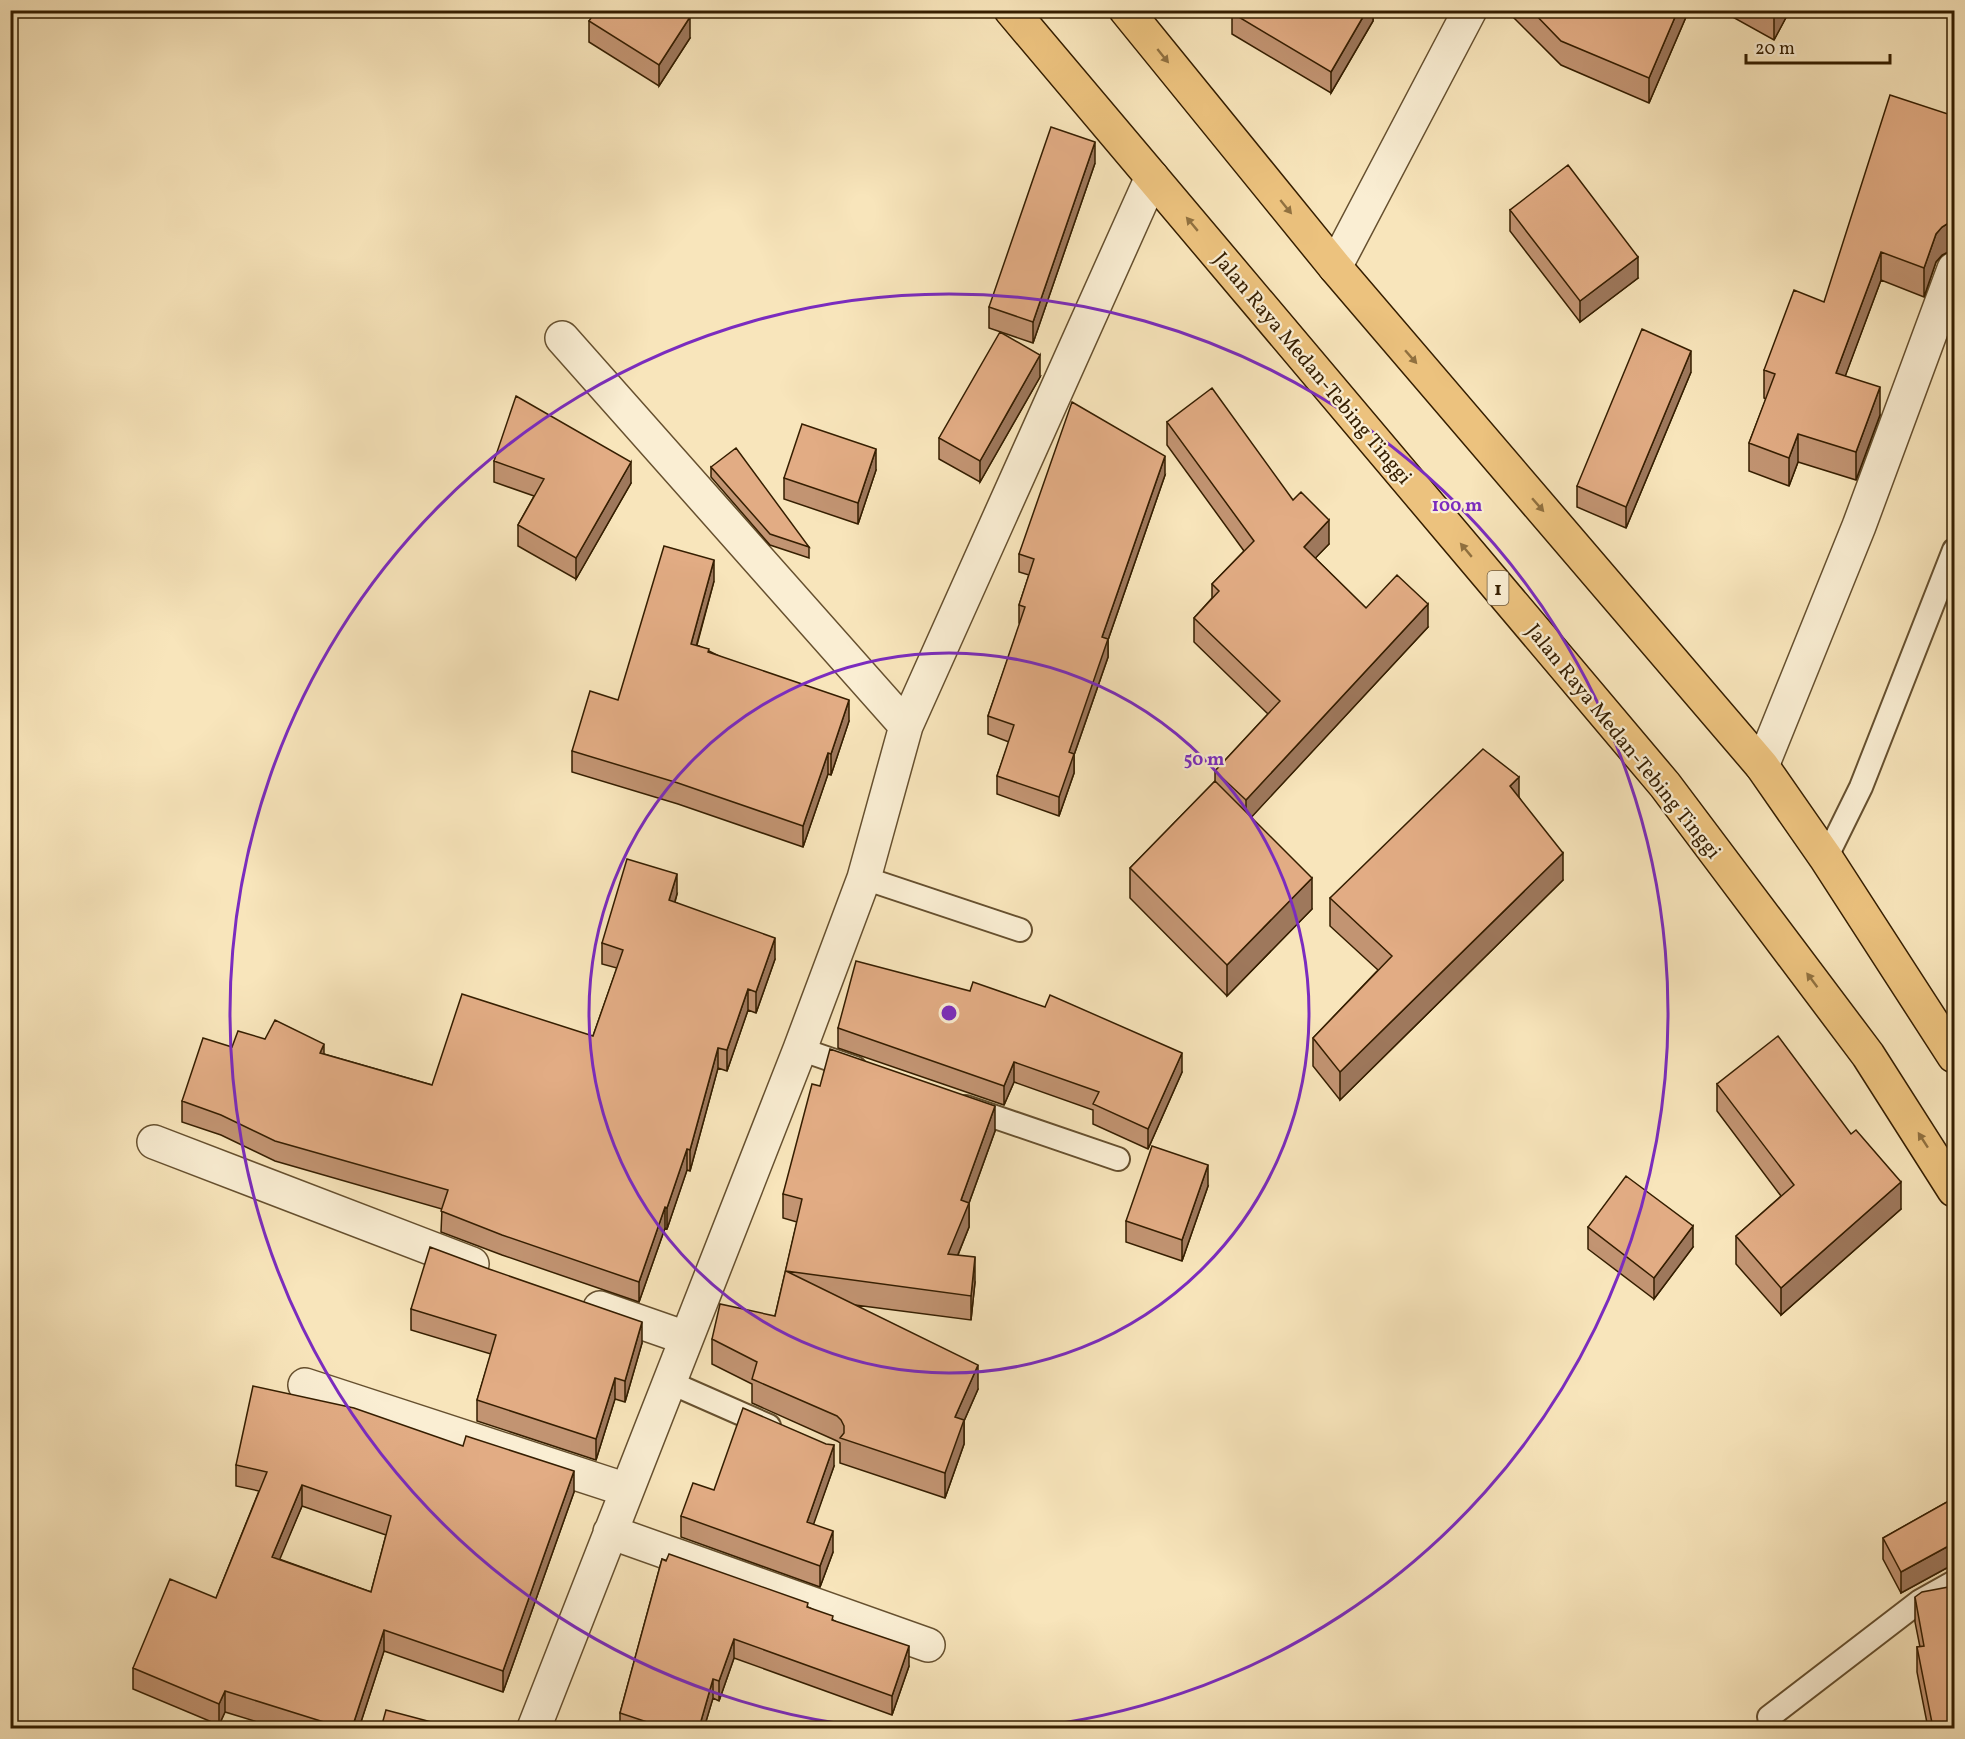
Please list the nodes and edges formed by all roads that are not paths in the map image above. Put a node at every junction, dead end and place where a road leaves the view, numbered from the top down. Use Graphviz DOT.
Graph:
graph roads {
  1 [pos="1011,10"];
  2 [pos="1126,10"];
  3 [pos="1470,10"];
  4 [pos="1152,177"];
  5 [pos="1335,267"];
  6 [pos="1954,269"];
  7 [pos="562,338"];
  8 [pos="1954,550"];
  9 [pos="906,726"];
  10 [pos="1762,766"];
  11 [pos="1826,858"];
  12 [pos="864,878"];
  13 [pos="1020,930"];
  14 [pos="800,1049"];
  15 [pos="1954,1056"];
  16 [pos="877,1076"];
  17 [pos="942,1098"];
  18 [pos="154,1142"];
  19 [pos="1118,1160"];
  20 [pos="1954,1190"];
  21 [pos="496,1273"];
  22 [pos="574,1300"];
  23 [pos="686,1338"];
  24 [pos="669,1382"];
  25 [pos="305,1385"];
  26 [pos="788,1434"];
  27 [pos="627,1490"];
  28 [pos="610,1532"];
  29 [pos="1954,1582"];
  30 [pos="928,1645"];
  31 [pos="1769,1718"];
  32 [pos="534,1728"];
  1 -- 4 [label="highway, Jalan Raya Medan-Tebing Tinggi / 1"];
  2 -- 5 [label="highway, one-way"];
  3 -- 5 [label="street"];
  4 -- 9 [label="street"];
  20 -- 4 [label="highway, Jalan Raya Medan-Tebing Tinggi / 1, one-way"];
  5 -- 10 [label="highway, one-way"];
  6 -- 10 [label="street"];
  7 -- 9 [label="street"];
  8 -- 11 [label="lane"];
  9 -- 12 [label="street"];
  10 -- 11 [label="highway"];
  11 -- 15 [label="highway"];
  12 -- 13 [label="lane"];
  12 -- 14 [label="street"];
  14 -- 16 [label="lane"];
  14 -- 23 [label="street"];
  17 -- 19 [label="lane"];
  18 -- 21 [label="street"];
  22 -- 23 [label="street"];
  23 -- 24 [label="street"];
  24 -- 26 [label="lane"];
  24 -- 27 [label="street"];
  25 -- 27 [label="street"];
  27 -- 28 [label="street"];
  28 -- 30 [label="street"];
  28 -- 32 [label="street"];
  29 -- 31 [label="lane"];
}
